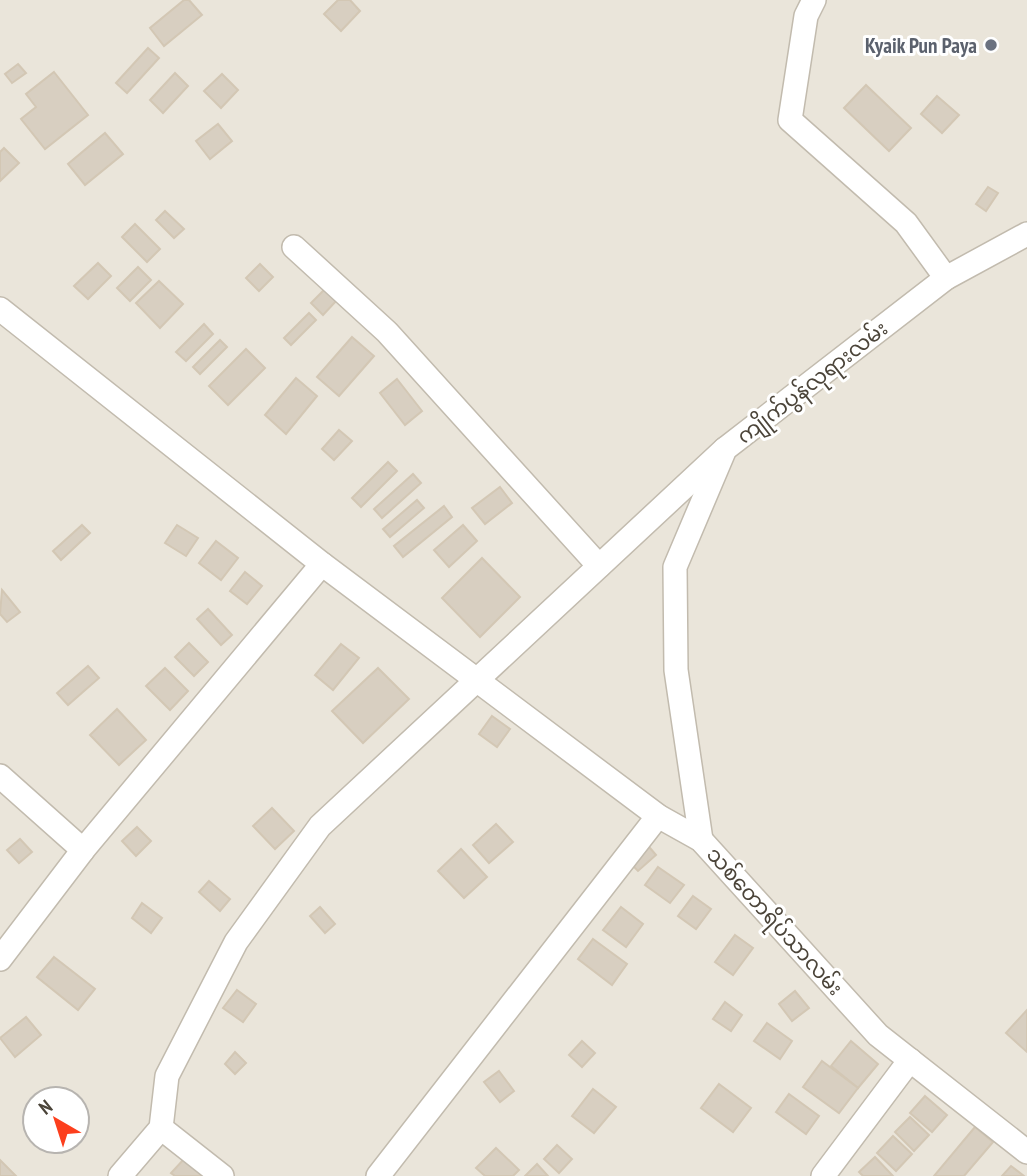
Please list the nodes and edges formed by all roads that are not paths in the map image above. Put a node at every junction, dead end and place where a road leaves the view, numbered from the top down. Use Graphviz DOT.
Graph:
graph roads {
  1 [pos="814,0"];
  2 [pos="1027,234"];
  3 [pos="294,247"];
  4 [pos="946,278"];
  5 [pos="0,309"];
  6 [pos="725,449"];
  7 [pos="322,564"];
  8 [pos="599,566"];
  9 [pos="477,680"];
  10 [pos="0,776"];
  11 [pos="658,816"];
  12 [pos="701,840"];
  13 [pos="83,850"];
  14 [pos="0,959"];
  15 [pos="910,1060"];
  16 [pos="162,1128"];
  17 [pos="1027,1153"];
  18 [pos="120,1176"];
  19 [pos="222,1176"];
  20 [pos="378,1176"];
  21 [pos="823,1176"];
  1 -- 4 [label="street"];
  2 -- 4 [label="street, ကျိုက်ပွန်လုရားလမ်း"];
  3 -- 8 [label="street"];
  4 -- 6 [label="street, ကျိုက်ပွန်လုရားလမ်း"];
  5 -- 7 [label="street, သစ်တောရိပ်သာလမ်း"];
  6 -- 8 [label="street"];
  6 -- 12 [label="street, ကျိုက်ပွန်လုရားလမ်း"];
  7 -- 9 [label="street, သစ်တောရိပ်သာလမ်း"];
  7 -- 13 [label="street"];
  8 -- 9 [label="street"];
  9 -- 11 [label="street, သစ်တောရိပ်သာလမ်း"];
  9 -- 16 [label="street"];
  10 -- 13 [label="street"];
  11 -- 12 [label="street, သစ်တောရိပ်သာလမ်း"];
  11 -- 20 [label="street"];
  12 -- 15 [label="street, သစ်တောရိပ်သာလမ်း"];
  13 -- 14 [label="street"];
  15 -- 17 [label="street, သစ်တောရိပ်သာလမ်း"];
  15 -- 21 [label="street"];
  16 -- 18 [label="street"];
  16 -- 19 [label="street"];
}
